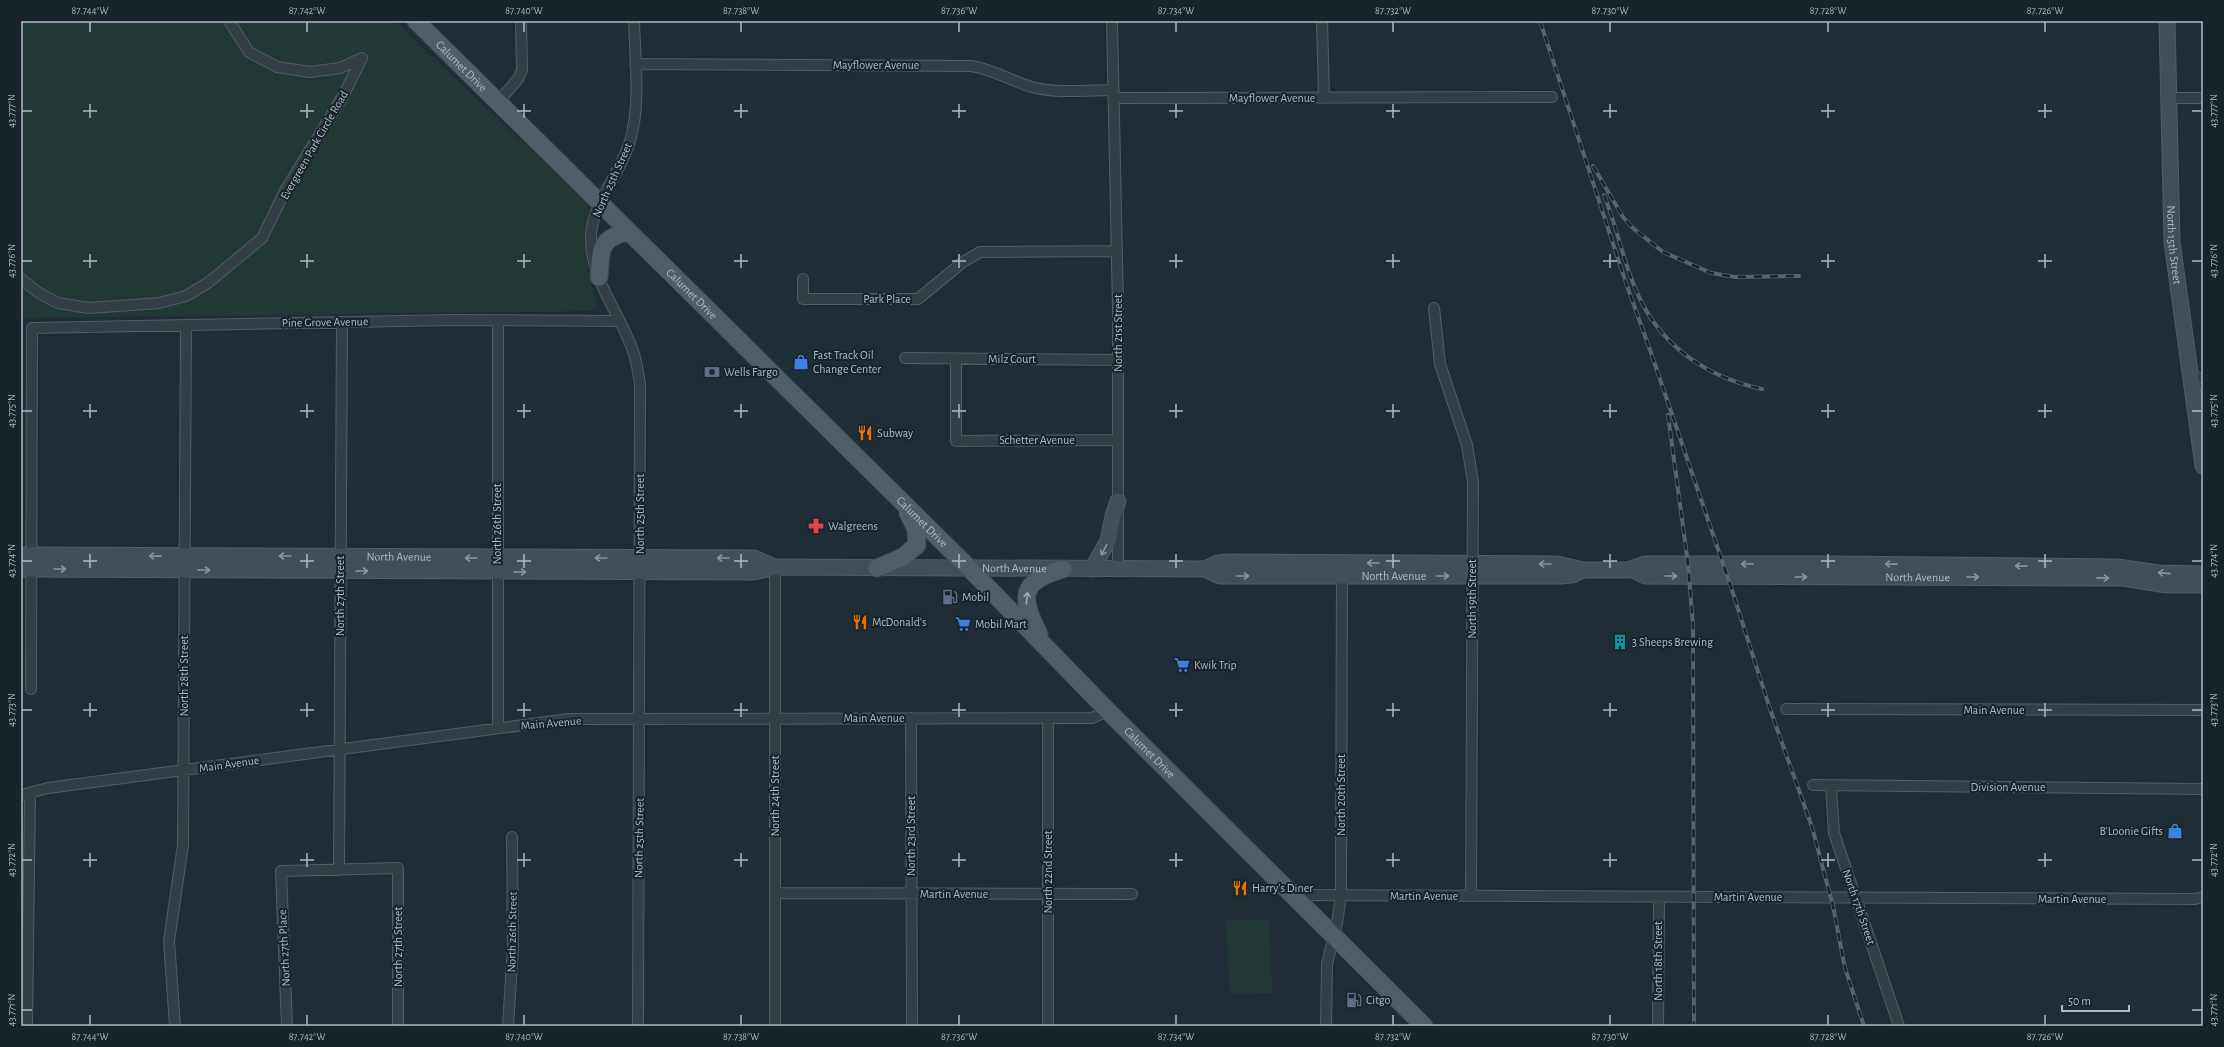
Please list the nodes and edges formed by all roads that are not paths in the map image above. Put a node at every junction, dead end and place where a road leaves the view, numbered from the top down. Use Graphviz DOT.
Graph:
graph roads {
  1 [pos="229,21"];
  2 [pos="416,21"];
  3 [pos="521,21"];
  4 [pos="634,21"];
  5 [pos="1112,21"];
  6 [pos="1322,21"];
  7 [pos="2167,21"];
  8 [pos="635,64"];
  9 [pos="1113,94"];
  10 [pos="1324,97"];
  11 [pos="1552,97"];
  12 [pos="2168,98"];
  13 [pos="2203,98"];
  14 [pos="498,102"];
  15 [pos="600,204"];
  16 [pos="628,232"];
  17 [pos="1117,251"];
  18 [pos="600,277"];
  19 [pos="21,279"];
  20 [pos="803,279"];
  21 [pos="1434,308"];
  22 [pos="498,320"];
  23 [pos="618,321"];
  24 [pos="342,322"];
  25 [pos="186,325"];
  26 [pos="905,358"];
  27 [pos="956,358"];
  28 [pos="1118,360"];
  29 [pos="2197,378"];
  30 [pos="1118,440"];
  31 [pos="2203,466"];
  32 [pos="899,500"];
  33 [pos="1118,501"];
  34 [pos="26,562"];
  35 [pos="184,563"];
  36 [pos="340,564"];
  37 [pos="497,565"];
  38 [pos="640,565"];
  39 [pos="775,567"];
  40 [pos="877,568"];
  41 [pos="970,569"];
  42 [pos="1063,569"];
  43 [pos="1092,569"];
  44 [pos="1118,569"];
  45 [pos="1342,570"];
  46 [pos="1473,570"];
  47 [pos="1633,570"];
  48 [pos="2203,574"];
  49 [pos="2203,585"];
  50 [pos="1045,647"];
  51 [pos="31,689"];
  52 [pos="1786,709"];
  53 [pos="2203,710"];
  54 [pos="1108,711"];
  55 [pos="911,718"];
  56 [pos="1048,718"];
  57 [pos="775,719"];
  58 [pos="640,720"];
  59 [pos="498,728"];
  60 [pos="340,749"];
  61 [pos="184,770"];
  62 [pos="1813,785"];
  63 [pos="1831,786"];
  64 [pos="2203,788"];
  65 [pos="26,794"];
  66 [pos="512,837"];
  67 [pos="339,870"];
  68 [pos="775,894"];
  69 [pos="912,894"];
  70 [pos="1048,894"];
  71 [pos="1132,894"];
  72 [pos="1292,895"];
  73 [pos="1341,895"];
  74 [pos="1471,896"];
  75 [pos="1659,897"];
  76 [pos="1855,897"];
  77 [pos="2203,897"];
  78 [pos="1334,936"];
  79 [pos="27,1026"];
  80 [pos="175,1026"];
  81 [pos="287,1026"];
  82 [pos="398,1026"];
  83 [pos="508,1026"];
  84 [pos="638,1026"];
  85 [pos="776,1026"];
  86 [pos="912,1026"];
  87 [pos="1048,1026"];
  88 [pos="1326,1026"];
  89 [pos="1424,1026"];
  90 [pos="1658,1026"];
  91 [pos="1899,1026"];
  1 -- 19 [label="street, Evergreen Park Circle Road"];
  2 -- 14 [label="main road, Calumet Drive"];
  3 -- 14 [label="street"];
  4 -- 8 [label="street, North 25th Street"];
  5 -- 9 [label="street, North 21st Street"];
  6 -- 10 [label="street"];
  7 -- 12 [label="main road, North 15th Street"];
  8 -- 9 [label="street, Mayflower Avenue"];
  8 -- 15 [label="street, North 25th Street"];
  9 -- 10 [label="street, Mayflower Avenue"];
  9 -- 17 [label="street, North 21st Street"];
  10 -- 11 [label="street, Mayflower Avenue"];
  12 -- 13 [label="street"];
  12 -- 29 [label="main road, North 15th Street"];
  14 -- 15 [label="main road, Calumet Drive"];
  15 -- 16 [label="main road, Calumet Drive"];
  15 -- 18 [label="street, North 25th Street"];
  16 -- 18 [label="main road"];
  16 -- 32 [label="main road, Calumet Drive"];
  17 -- 20 [label="street, Park Place"];
  17 -- 28 [label="street, North 21st Street"];
  18 -- 23 [label="street, North 25th Street"];
  21 -- 46 [label="street, North 19th Street"];
  22 -- 23 [label="street, Pine Grove Avenue"];
  22 -- 24 [label="street, Pine Grove Avenue"];
  22 -- 37 [label="street, North 26th Street"];
  23 -- 38 [label="street, North 25th Street"];
  24 -- 25 [label="street, Pine Grove Avenue"];
  24 -- 36 [label="street, North 27th Street"];
  25 -- 34 [label="street, Pine Grove Avenue"];
  25 -- 35 [label="street, North 28th Street"];
  26 -- 27 [label="street, Milz Court"];
  27 -- 28 [label="street, Milz Court"];
  27 -- 30 [label="street, Schetter Avenue"];
  28 -- 30 [label="street, North 21st Street"];
  29 -- 31 [label="main road, North 15th Street"];
  30 -- 33 [label="street, North 21st Street"];
  32 -- 40 [label="main road"];
  32 -- 41 [label="main road, Calumet Drive"];
  33 -- 43 [label="main road, one-way"];
  33 -- 44 [label="street, North 21st Street"];
  34 -- 35 [label="main road, North Avenue"];
  34 -- 51 [label="street"];
  35 -- 36 [label="main road, North Avenue"];
  35 -- 61 [label="street, North 28th Street"];
  36 -- 37 [label="main road, North Avenue"];
  36 -- 60 [label="street, North 27th Street"];
  37 -- 38 [label="main road, North Avenue"];
  37 -- 59 [label="street, North 26th Street"];
  38 -- 39 [label="main road, North Avenue"];
  38 -- 58 [label="street, North 25th Street"];
  39 -- 40 [label="main road, North Avenue"];
  39 -- 57 [label="street, North 24th Street"];
  40 -- 41 [label="main road, North Avenue"];
  41 -- 42 [label="main road, North Avenue"];
  41 -- 50 [label="main road, Calumet Drive"];
  42 -- 43 [label="main road, North Avenue"];
  50 -- 42 [label="main road, one-way"];
  43 -- 44 [label="main road, North Avenue"];
  44 -- 45 [label="main road, North Avenue"];
  45 -- 46 [label="main road, North Avenue"];
  45 -- 73 [label="street, North 20th Street"];
  46 -- 47 [label="main road, North Avenue"];
  46 -- 74 [label="street, North 19th Street"];
  48 -- 47 [label="main road, North Avenue, one-way"];
  47 -- 49 [label="main road, North Avenue, one-way"];
  50 -- 54 [label="main road, Calumet Drive"];
  52 -- 53 [label="street, Main Avenue"];
  54 -- 56 [label="street, Main Avenue"];
  54 -- 72 [label="main road, Calumet Drive"];
  55 -- 56 [label="street, Main Avenue"];
  55 -- 57 [label="street, Main Avenue"];
  55 -- 69 [label="street, North 23rd Street"];
  56 -- 70 [label="street, North 22nd Street"];
  57 -- 58 [label="street, Main Avenue"];
  57 -- 68 [label="street, North 24th Street"];
  58 -- 59 [label="street, Main Avenue"];
  58 -- 84 [label="street, North 25th Street"];
  59 -- 60 [label="street, Main Avenue"];
  60 -- 61 [label="street, Main Avenue"];
  60 -- 67 [label="street, North 27th Street"];
  61 -- 65 [label="street, Main Avenue"];
  61 -- 80 [label="street, North 28th Street"];
  62 -- 63 [label="street, Division Avenue"];
  63 -- 64 [label="street, Division Avenue"];
  63 -- 76 [label="street, North 17th Street"];
  65 -- 79 [label="street"];
  66 -- 83 [label="street, North 26th Street"];
  67 -- 81 [label="street, North 27th Place"];
  67 -- 82 [label="street, North 27th Street"];
  68 -- 69 [label="street, Martin Avenue"];
  68 -- 85 [label="street, North 24th Street"];
  69 -- 70 [label="street, Martin Avenue"];
  69 -- 86 [label="street, North 23rd Street"];
  70 -- 71 [label="street, Martin Avenue"];
  70 -- 87 [label="street, North 22nd Street"];
  72 -- 73 [label="street, Martin Avenue"];
  72 -- 78 [label="main road, Calumet Drive"];
  73 -- 74 [label="street, Martin Avenue"];
  73 -- 78 [label="street, North 20th Street"];
  74 -- 75 [label="street, Martin Avenue"];
  75 -- 76 [label="street, Martin Avenue"];
  75 -- 90 [label="street, North 18th Street"];
  76 -- 77 [label="street, Martin Avenue"];
  76 -- 91 [label="street, North 17th Street"];
  78 -- 88 [label="street, North 20th Street"];
  78 -- 89 [label="main road, Calumet Drive"];
}
